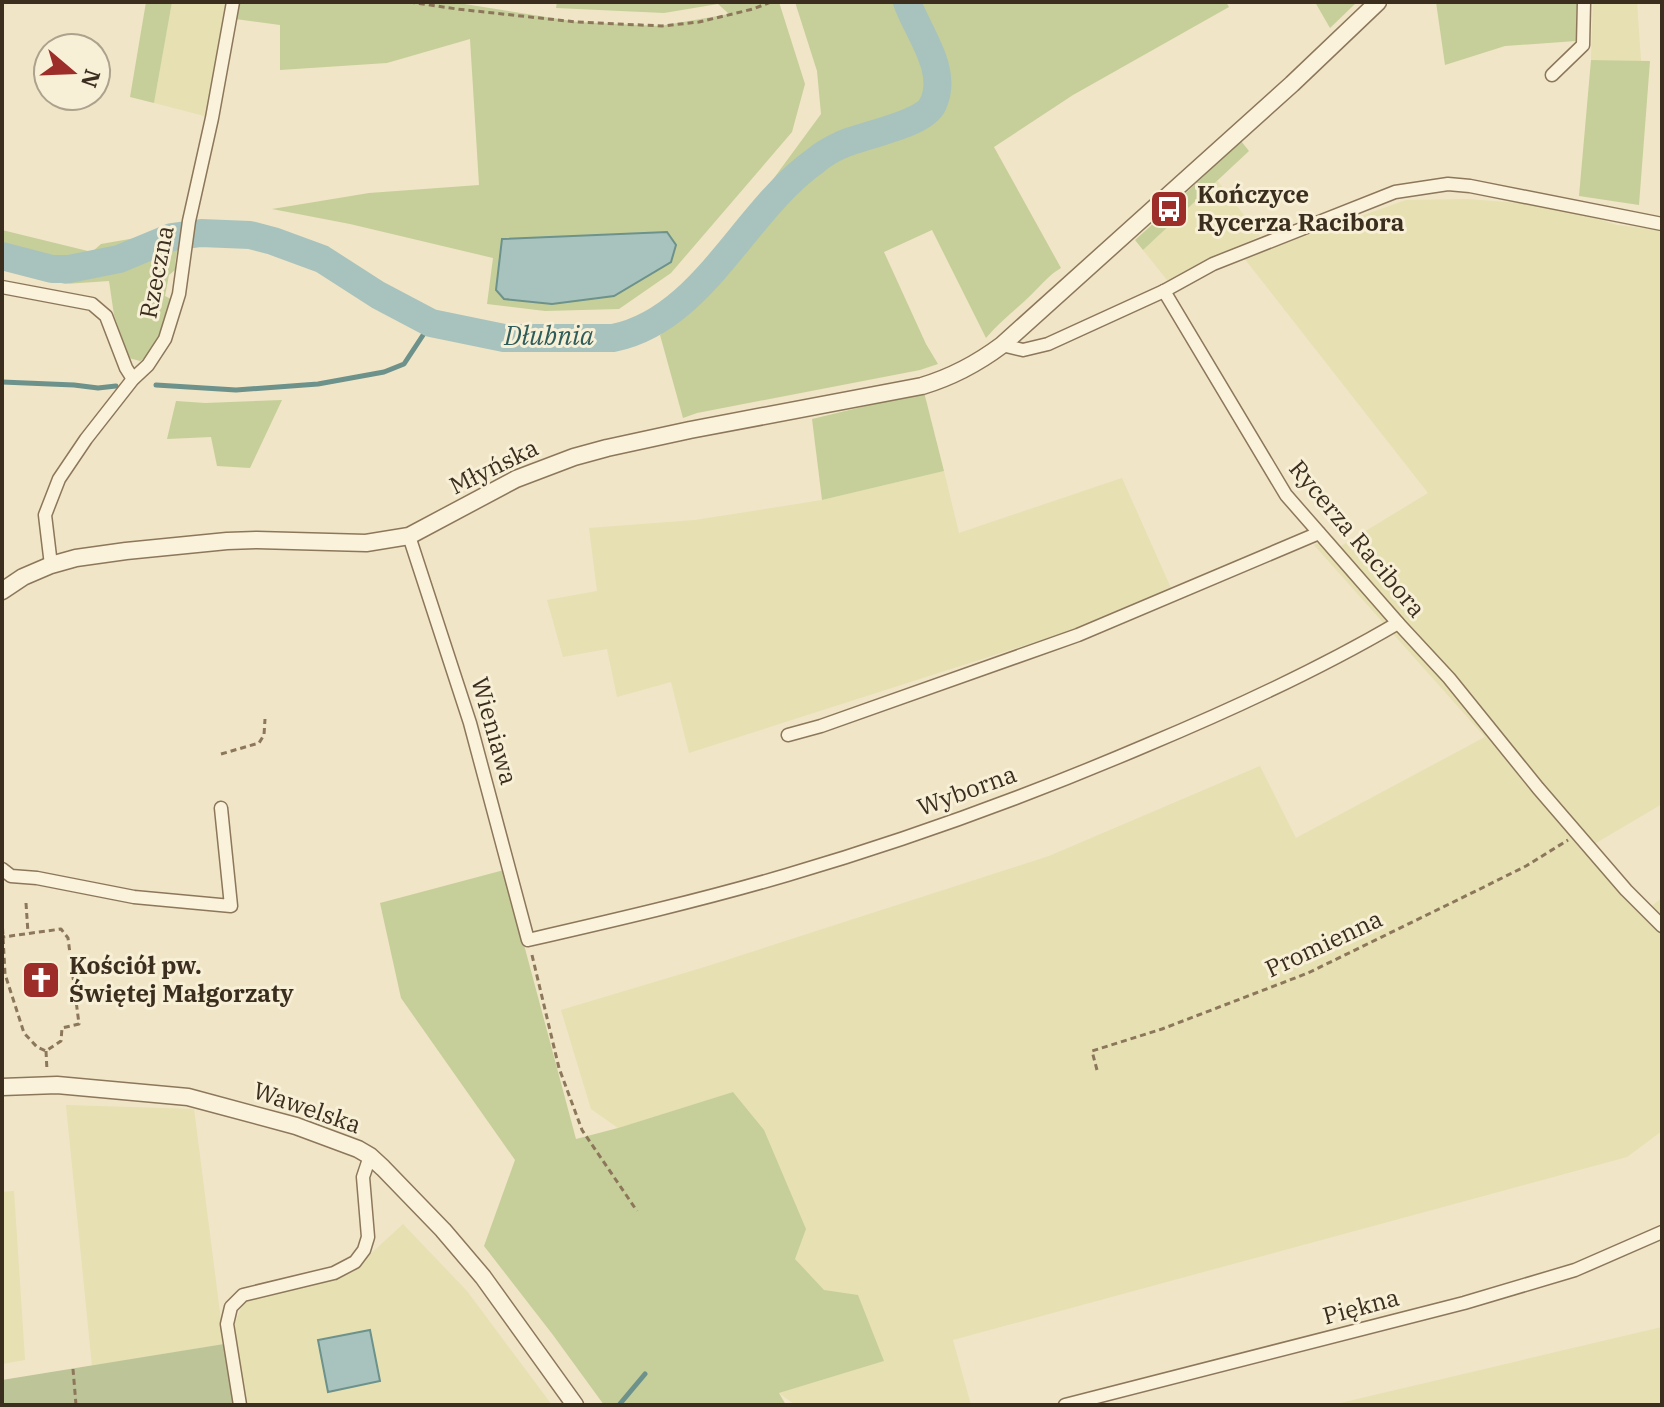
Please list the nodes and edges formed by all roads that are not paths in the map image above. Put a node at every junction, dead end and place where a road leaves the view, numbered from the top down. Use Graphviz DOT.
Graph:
graph roads {
  1 [pos="233,2"];
  2 [pos="1378,2"];
  3 [pos="1584,2"];
  4 [pos="1552,75"];
  5 [pos="1662,224"];
  6 [pos="2,287"];
  7 [pos="1164,291"];
  8 [pos="1002,345"];
  9 [pos="133,379"];
  10 [pos="1319,533"];
  11 [pos="409,536"];
  12 [pos="51,565"];
  13 [pos="2,591"];
  14 [pos="1398,623"];
  15 [pos="788,735"];
  16 [pos="221,808"];
  17 [pos="5,874"];
  18 [pos="1662,926"];
  19 [pos="528,940"];
  20 [pos="2,1087"];
  21 [pos="370,1156"];
  22 [pos="1662,1232"];
  23 [pos="240,1405"];
  24 [pos="575,1405"];
  25 [pos="1065,1405"];
  1 -- 9 [label="street, Rzeczna"];
  2 -- 8 [label="street, Młyńska"];
  3 -- 4 [label="street"];
  5 -- 7 [label="street"];
  6 -- 9 [label="street"];
  7 -- 8 [label="street"];
  7 -- 10 [label="street, Rycerza Racibora"];
  8 -- 11 [label="street, Młyńska"];
  9 -- 12 [label="street, Rzeczna"];
  10 -- 14 [label="street, Rycerza Racibora"];
  10 -- 15 [label="street"];
  11 -- 12 [label="street, Młyńska"];
  11 -- 19 [label="street, Wieniawa"];
  12 -- 13 [label="street, Młyńska"];
  14 -- 18 [label="street, Rycerza Racibora"];
  14 -- 19 [label="street, Wyborna"];
  16 -- 17 [label="street"];
  20 -- 21 [label="street, Wawelska"];
  21 -- 23 [label="street"];
  21 -- 24 [label="street, Wawelska"];
  22 -- 25 [label="street, Piękna"];
}
